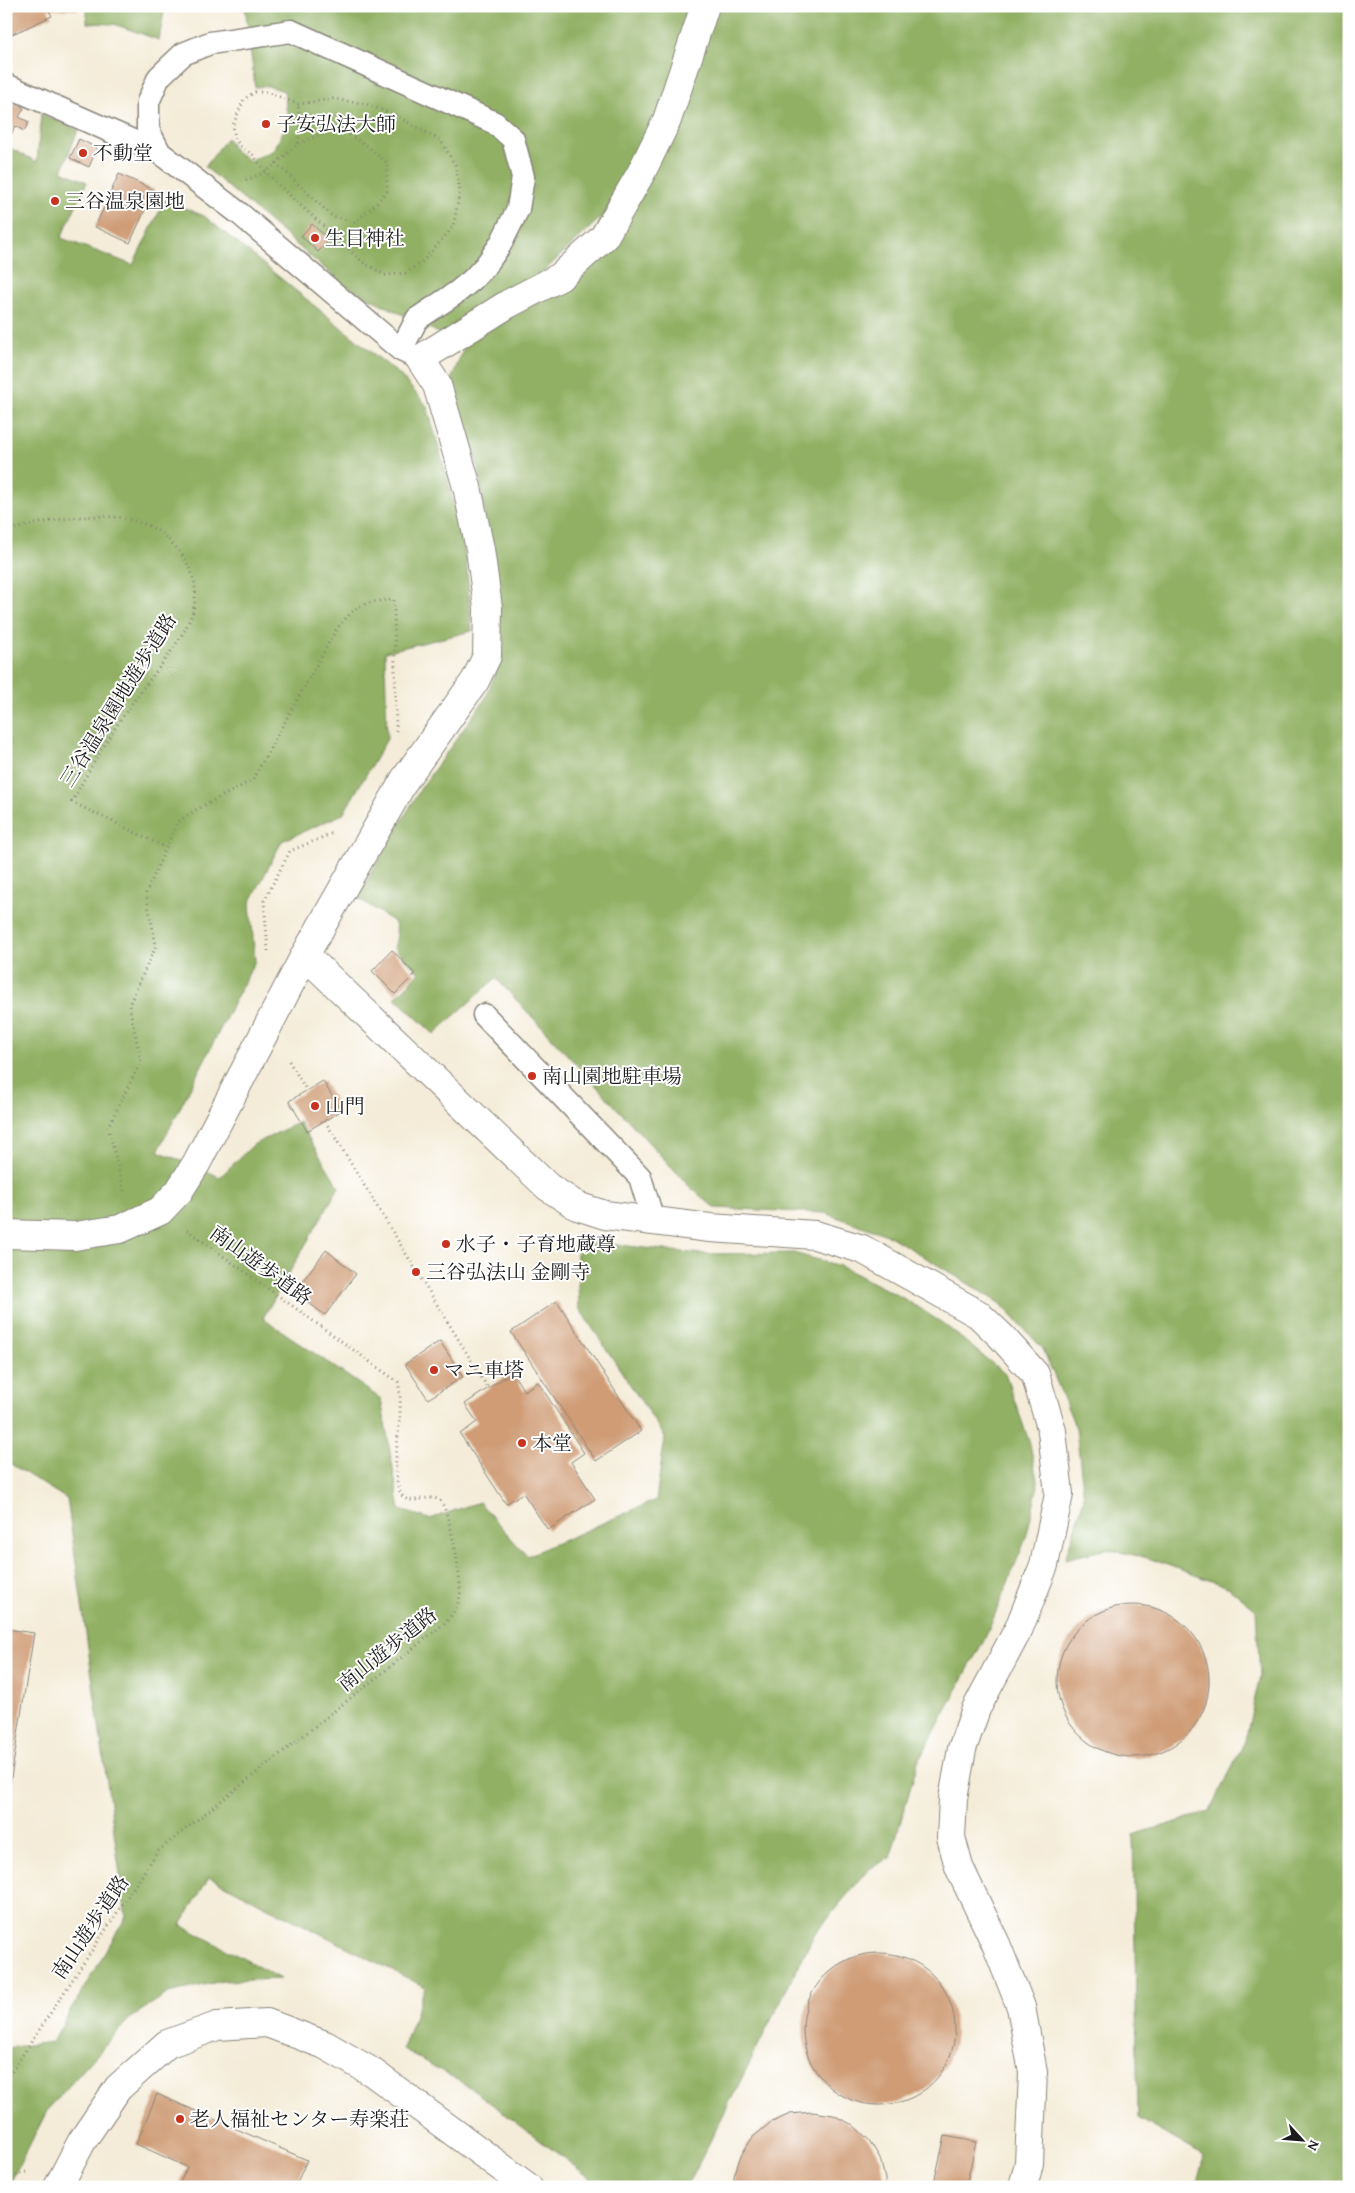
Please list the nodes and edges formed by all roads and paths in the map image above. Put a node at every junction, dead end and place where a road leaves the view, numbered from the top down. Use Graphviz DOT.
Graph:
graph roads {
  1 [pos="705,6"];
  2 [pos="6,86"];
  3 [pos="298,104"];
  4 [pos="298,144"];
  5 [pos="160,153"];
  6 [pos="276,163"];
  7 [pos="266,172"];
  8 [pos="410,354"];
  9 [pos="6,530"];
  10 [pos="396,741"];
  11 [pos="340,830"];
  12 [pos="165,847"];
  13 [pos="268,953"];
  14 [pos="305,955"];
  15 [pos="484,1015"];
  16 [pos="325,1121"];
  17 [pos="122,1189"];
  18 [pos="160,1211"];
  19 [pos="653,1220"];
  20 [pos="6,1234"];
  21 [pos="488,1388"];
  22 [pos="6,2080"];
  23 [pos="58,2187"];
  24 [pos="528,2187"];
  25 [pos="1023,2187"];
  1 -- 8 [label="street"];
  2 -- 5 [label="lane"];
  3 -- 4 [label="path"];
  3 -- 7 [label="path"];
  3 -- 7 [label="path"];
  4 -- 6 [label="path"];
  4 -- 6 [label="path"];
  5 -- 8 [label="lane"];
  5 -- 8 [label="lane"];
  6 -- 7 [label="path"];
  8 -- 14 [label="street"];
  9 -- 12 [label="path, 三谷温泉園地遊歩道路"];
  10 -- 12 [label="path"];
  11 -- 13 [label="path"];
  12 -- 17 [label="path"];
  14 -- 18 [label="street"];
  14 -- 19 [label="street"];
  15 -- 19 [label="lane"];
  16 -- 21 [label="path"];
  18 -- 20 [label="street"];
  18 -- 22 [label="path, 南山遊歩道路"];
  19 -- 25 [label="street"];
  23 -- 24 [label="street"];
}
